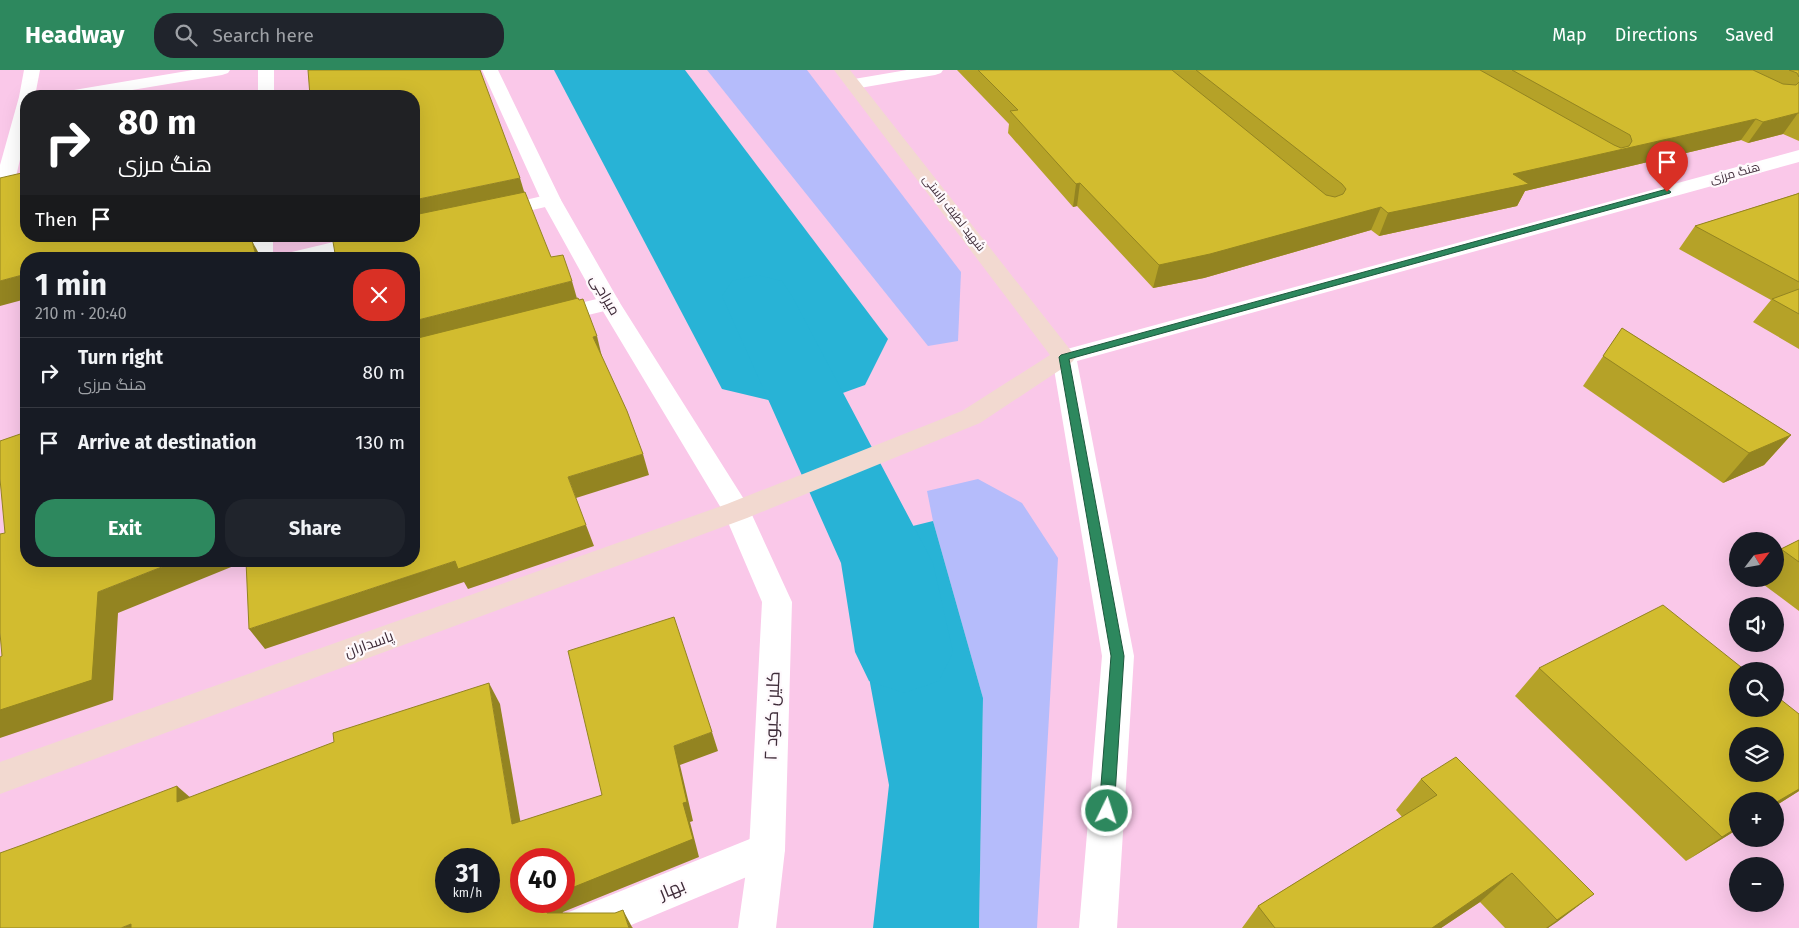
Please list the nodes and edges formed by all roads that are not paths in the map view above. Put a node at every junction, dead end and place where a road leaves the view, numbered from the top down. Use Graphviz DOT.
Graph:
graph roads {
  1 [pos="32,70"];
  2 [pos="222,70"];
  3 [pos="266,70"];
  4 [pos="490,70"];
  5 [pos="935,70"];
  6 [pos="848,77"];
  7 [pos="26,90"];
  8 [pos="104,90"];
  9 [pos="266,90"];
  10 [pos="20,115"];
  11 [pos="1799,156"];
  12 [pos="551,200"];
  13 [pos="0,202"];
  14 [pos="478,216"];
  15 [pos="361,242"];
  16 [pos="317,252"];
  17 [pos="609,303"];
  18 [pos="534,322"];
  19 [pos="1064,357"];
  20 [pos="737,511"];
  21 [pos="0,778"];
  22 [pos="767,850"];
  23 [pos="578,928"];
  24 [pos="756,928"];
  25 [pos="1098,928"];
  1 -- 7 [label="street"];
  2 -- 8 [label="street"];
  3 -- 9 [label="street"];
  4 -- 12 [label="street, میراجی"];
  5 -- 6 [label="street"];
  6 -- 19 [label="main road, شهید لطیف راستی"];
  10 -- 13 [label="street"];
  11 -- 19 [label="street, هنگ مرزی"];
  12 -- 14 [label="street"];
  12 -- 17 [label="street, میراجی"];
  15 -- 16 [label="street"];
  17 -- 18 [label="street"];
  17 -- 20 [label="street, میراجی"];
  19 -- 20 [label="main road, پاسداران"];
  19 -- 25 [label="street"];
  20 -- 21 [label="main road, پاسداران"];
  20 -- 22 [label="street, کلین کبود ۲"];
  22 -- 23 [label="street, بهار"];
  22 -- 24 [label="street, کلین کبود ۲"];
}
